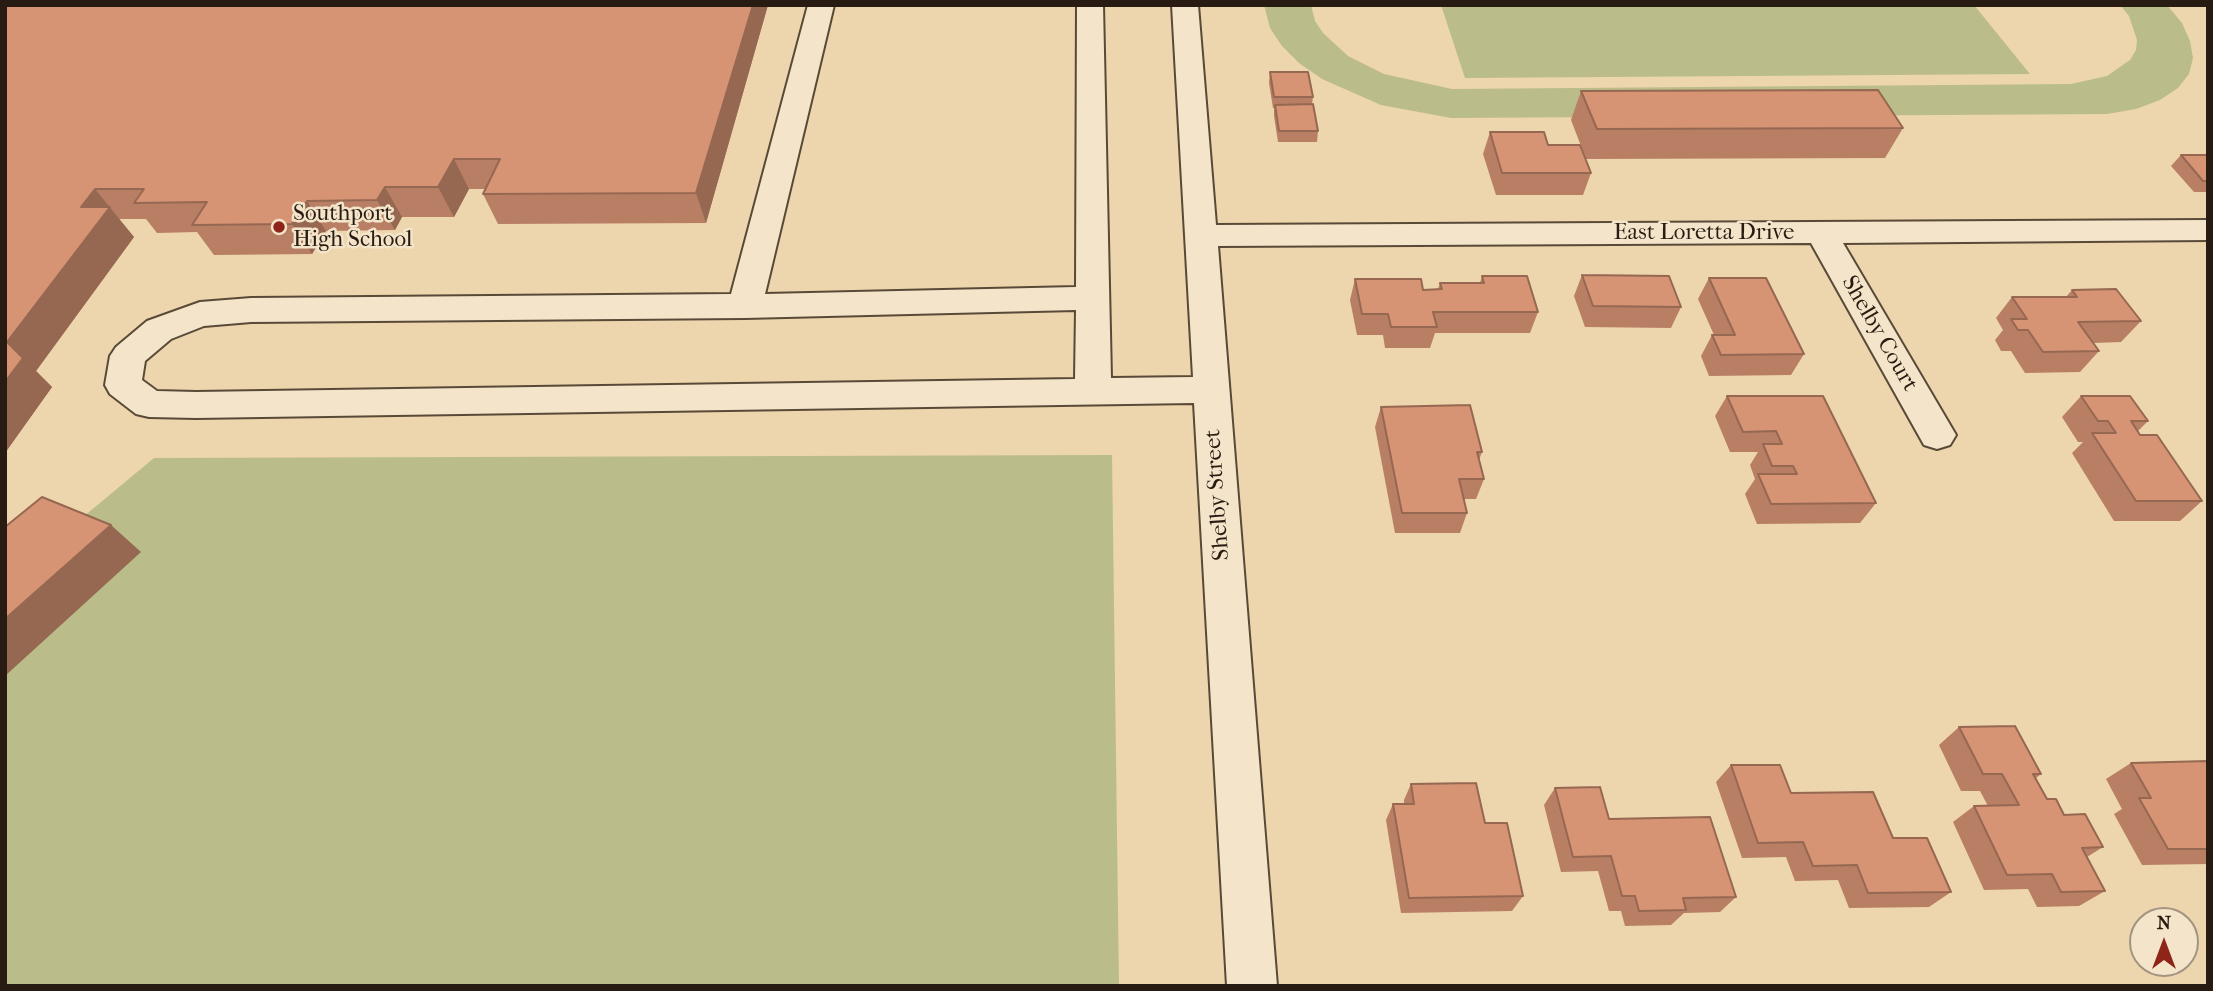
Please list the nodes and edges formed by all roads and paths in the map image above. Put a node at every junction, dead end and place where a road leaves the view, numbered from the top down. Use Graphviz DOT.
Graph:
graph roads {
  1 [pos="821,5"];
  2 [pos="1090,5"];
  3 [pos="1185,5"];
  4 [pos="2208,230"];
  5 [pos="1821,232"];
  6 [pos="1201,236"];
  7 [pos="1093,298"];
  8 [pos="745,306"];
  9 [pos="1093,390"];
  10 [pos="1211,390"];
  11 [pos="1937,435"];
  12 [pos="1252,986"];
  1 -- 8 [label="street"];
  2 -- 7 [label="street"];
  3 -- 6 [label="street, Shelby Street"];
  4 -- 5 [label="street, East Loretta Drive"];
  5 -- 6 [label="street, East Loretta Drive"];
  5 -- 11 [label="street, Shelby Court"];
  6 -- 10 [label="street, Shelby Street"];
  7 -- 8 [label="street"];
  7 -- 9 [label="street"];
  8 -- 9 [label="street"];
  9 -- 10 [label="street"];
  10 -- 12 [label="street, Shelby Street"];
}
